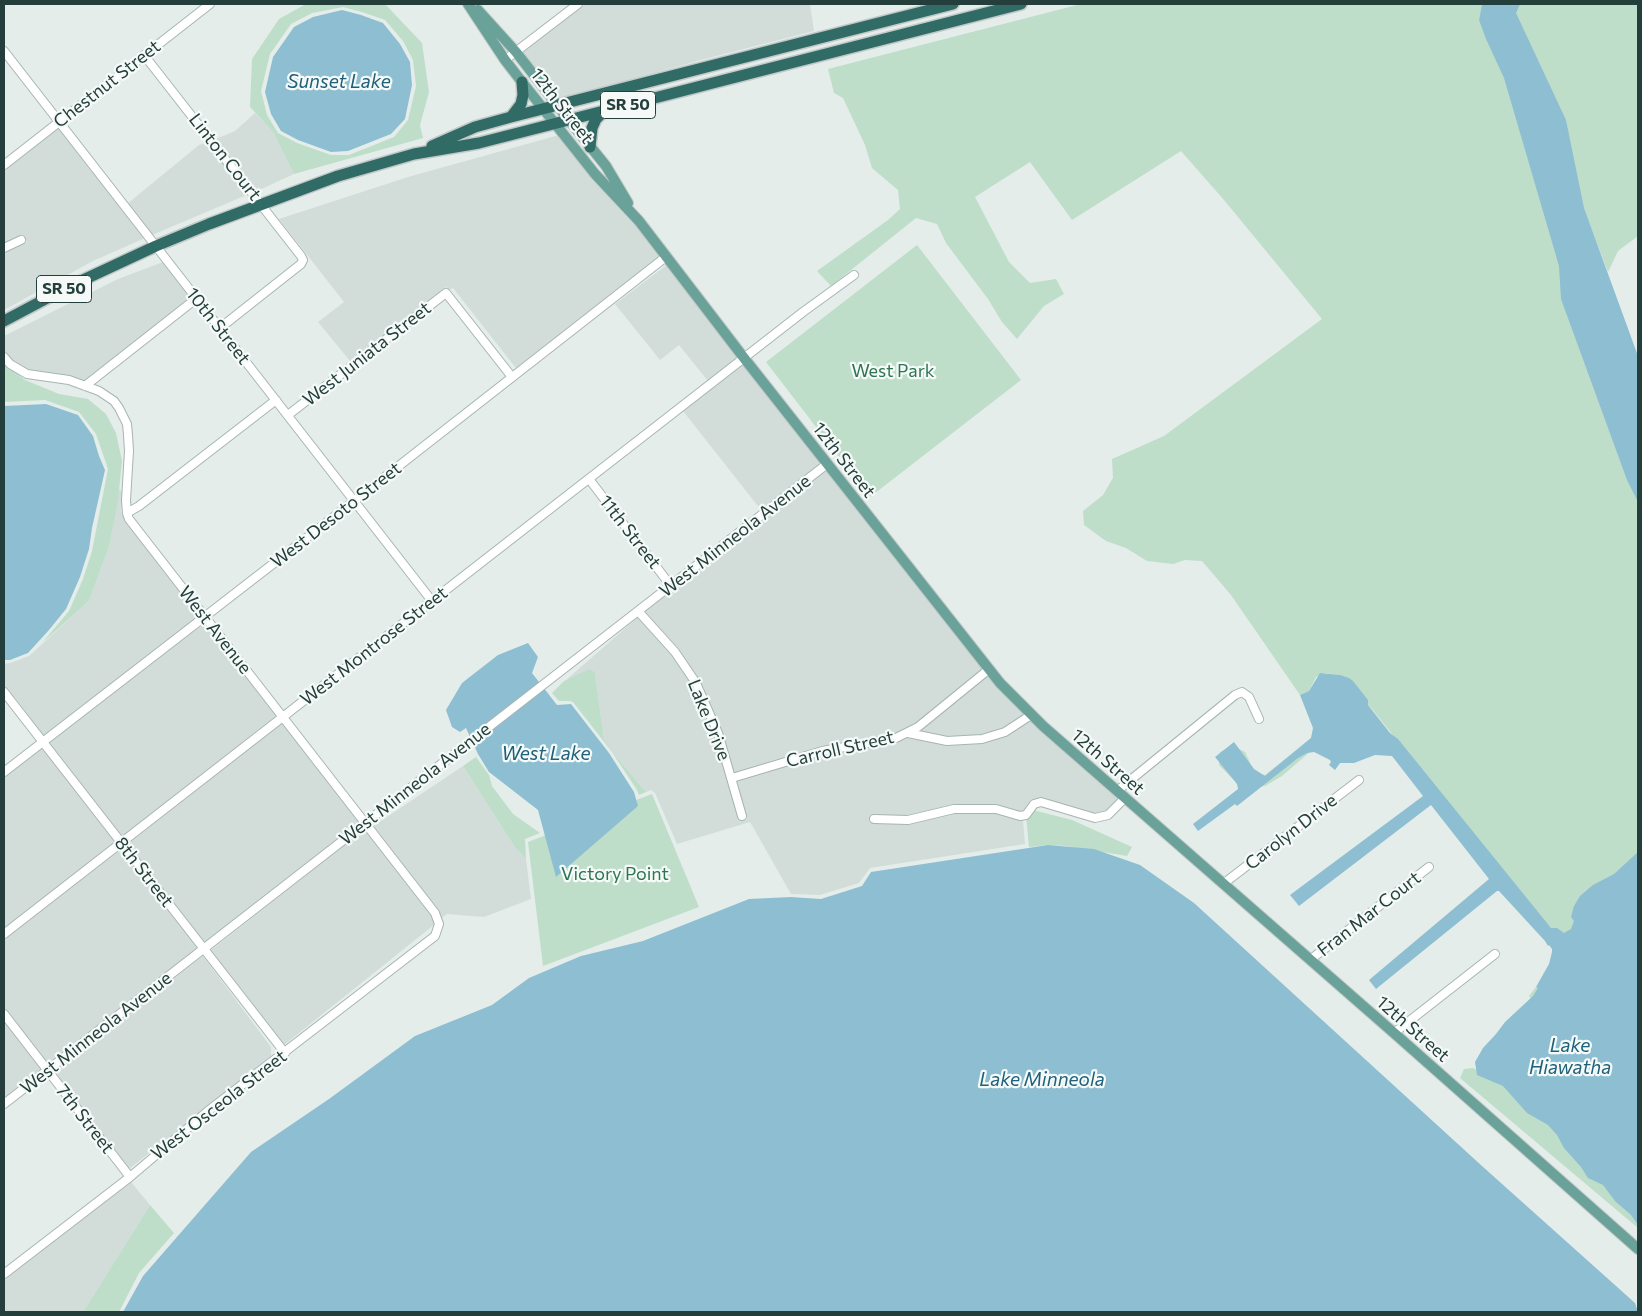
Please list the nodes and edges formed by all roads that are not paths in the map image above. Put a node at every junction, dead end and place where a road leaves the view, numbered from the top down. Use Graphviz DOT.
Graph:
graph roads {
  1 [pos="210,4"];
  2 [pos="468,4"];
  3 [pos="472,4"];
  4 [pos="578,4"];
  5 [pos="953,4"];
  6 [pos="1021,4"];
  7 [pos="4,52"];
  8 [pos="516,52"];
  9 [pos="144,54"];
  10 [pos="505,60"];
  11 [pos="522,82"];
  12 [pos="558,106"];
  13 [pos="543,110"];
  14 [pos="604,111"];
  15 [pos="511,118"];
  16 [pos="569,120"];
  17 [pos="58,122"];
  18 [pos="554,124"];
  19 [pos="590,147"];
  20 [pos="414,154"];
  21 [pos="4,165"];
  22 [pos="606,166"];
  23 [pos="595,174"];
  24 [pos="262,203"];
  25 [pos="639,221"];
  26 [pos="21,240"];
  27 [pos="156,246"];
  28 [pos="4,248"];
  29 [pos="667,256"];
  30 [pos="854,275"];
  31 [pos="197,298"];
  32 [pos="4,321"];
  33 [pos="220,328"];
  34 [pos="4,357"];
  35 [pos="744,358"];
  36 [pos="512,377"];
  37 [pos="85,386"];
  38 [pos="276,400"];
  39 [pos="288,415"];
  40 [pos="827,464"];
  41 [pos="589,479"];
  42 [pos="354,501"];
  43 [pos="127,513"];
  44 [pos="671,586"];
  45 [pos="432,601"];
  46 [pos="638,611"];
  47 [pos="205,617"];
  48 [pos="988,670"];
  49 [pos="4,692"];
  50 [pos="1032,715"];
  51 [pos="283,716"];
  52 [pos="1259,719"];
  53 [pos="908,733"];
  54 [pos="42,742"];
  55 [pos="4,772"];
  56 [pos="732,778"];
  57 [pos="1358,780"];
  58 [pos="1121,794"];
  59 [pos="742,816"];
  60 [pos="874,819"];
  61 [pos="366,822"];
  62 [pos="122,843"];
  63 [pos="1429,867"];
  64 [pos="1223,884"];
  65 [pos="4,934"];
  66 [pos="435,936"];
  67 [pos="204,950"];
  68 [pos="1495,954"];
  69 [pos="1310,960"];
  70 [pos="4,1014"];
  71 [pos="1394,1033"];
  72 [pos="285,1053"];
  73 [pos="47,1070"];
  74 [pos="4,1104"];
  75 [pos="130,1177"];
  76 [pos="1638,1249"];
  77 [pos="4,1274"];
  1 -- 9 [label="street, Chestnut Street"];
  2 -- 10 [label="main road, 12th Street"];
  3 -- 8 [label="main road, 12th Street"];
  4 -- 8 [label="street"];
  5 -- 12 [label="highway, SR 50"];
  6 -- 14 [label="highway, SR 50"];
  7 -- 17 [label="street, 10th Street"];
  8 -- 10 [label="street"];
  8 -- 12 [label="main road, 12th Street"];
  9 -- 17 [label="street, Chestnut Street"];
  9 -- 24 [label="street, Linton Court"];
  10 -- 11 [label="main road, 12th Street"];
  11 -- 13 [label="main road, 12th Street"];
  11 -- 15 [label="highway"];
  12 -- 13 [label="highway, SR 50"];
  12 -- 16 [label="main road, 12th Street"];
  13 -- 15 [label="highway, SR 50"];
  13 -- 18 [label="main road, 12th Street"];
  14 -- 16 [label="highway, SR 50"];
  14 -- 19 [label="highway"];
  15 -- 20 [label="highway, SR 50"];
  16 -- 18 [label="highway, SR 50"];
  16 -- 19 [label="main road, 12th Street"];
  17 -- 21 [label="street, Chestnut Street"];
  17 -- 27 [label="street, 10th Street"];
  18 -- 20 [label="highway, SR 50"];
  18 -- 23 [label="main road, 12th Street"];
  19 -- 22 [label="main road, 12th Street"];
  20 -- 24 [label="highway, SR 50"];
  22 -- 23 [label="street"];
  22 -- 25 [label="main road, 12th Street"];
  23 -- 25 [label="main road, 12th Street"];
  24 -- 27 [label="highway, SR 50"];
  24 -- 33 [label="street, Linton Court"];
  25 -- 29 [label="main road, 12th Street"];
  26 -- 28 [label="street"];
  27 -- 31 [label="street, 10th Street"];
  27 -- 32 [label="highway, SR 50"];
  29 -- 35 [label="main road, 12th Street"];
  29 -- 36 [label="street, West Desoto Street"];
  30 -- 35 [label="street, West Montrose Street"];
  31 -- 33 [label="street, 10th Street"];
  31 -- 37 [label="street"];
  33 -- 38 [label="street, 10th Street"];
  34 -- 37 [label="street"];
  35 -- 40 [label="main road, 12th Street"];
  35 -- 41 [label="street, West Montrose Street"];
  36 -- 39 [label="street, West Juniata Street"];
  36 -- 42 [label="street, West Desoto Street"];
  37 -- 43 [label="street"];
  38 -- 39 [label="street, 10th Street"];
  38 -- 43 [label="street, West Juniata Street"];
  39 -- 42 [label="street, 10th Street"];
  40 -- 44 [label="street, West Minneola Avenue"];
  40 -- 48 [label="main road, 12th Street"];
  41 -- 44 [label="street, 11th Street"];
  41 -- 45 [label="street, West Montrose Street"];
  42 -- 45 [label="street, 10th Street"];
  42 -- 47 [label="street, West Desoto Street"];
  43 -- 47 [label="street, West Avenue"];
  44 -- 46 [label="street, West Minneola Avenue"];
  45 -- 51 [label="street, West Montrose Street"];
  46 -- 56 [label="street, Lake Drive"];
  46 -- 61 [label="street, West Minneola Avenue"];
  47 -- 51 [label="street, West Avenue"];
  47 -- 54 [label="street, West Desoto Street"];
  48 -- 50 [label="main road, 12th Street"];
  48 -- 53 [label="street, Carroll Street"];
  49 -- 54 [label="street, 8th Street"];
  50 -- 53 [label="street"];
  50 -- 58 [label="main road, 12th Street"];
  51 -- 61 [label="street, West Avenue"];
  51 -- 62 [label="street, West Montrose Street"];
  52 -- 58 [label="street"];
  53 -- 56 [label="street, Carroll Street"];
  54 -- 55 [label="street, West Desoto Street"];
  54 -- 62 [label="street, 8th Street"];
  56 -- 59 [label="street, Lake Drive"];
  57 -- 64 [label="street, Carolyn Drive"];
  58 -- 60 [label="street"];
  58 -- 64 [label="main road, 12th Street"];
  61 -- 66 [label="street, West Avenue"];
  61 -- 67 [label="street, West Minneola Avenue"];
  62 -- 65 [label="street, West Montrose Street"];
  62 -- 67 [label="street, 8th Street"];
  63 -- 69 [label="street, Fran Mar Court"];
  64 -- 69 [label="main road, 12th Street"];
  66 -- 72 [label="street, West Osceola Street"];
  67 -- 72 [label="street, 8th Street"];
  67 -- 73 [label="street, West Minneola Avenue"];
  68 -- 71 [label="street"];
  69 -- 71 [label="main road, 12th Street"];
  70 -- 73 [label="street, 7th Street"];
  71 -- 76 [label="main road, 12th Street"];
  72 -- 75 [label="street, West Osceola Street"];
  73 -- 74 [label="street, West Minneola Avenue"];
  73 -- 75 [label="street, 7th Street"];
  75 -- 77 [label="street, West Osceola Street"];
}
